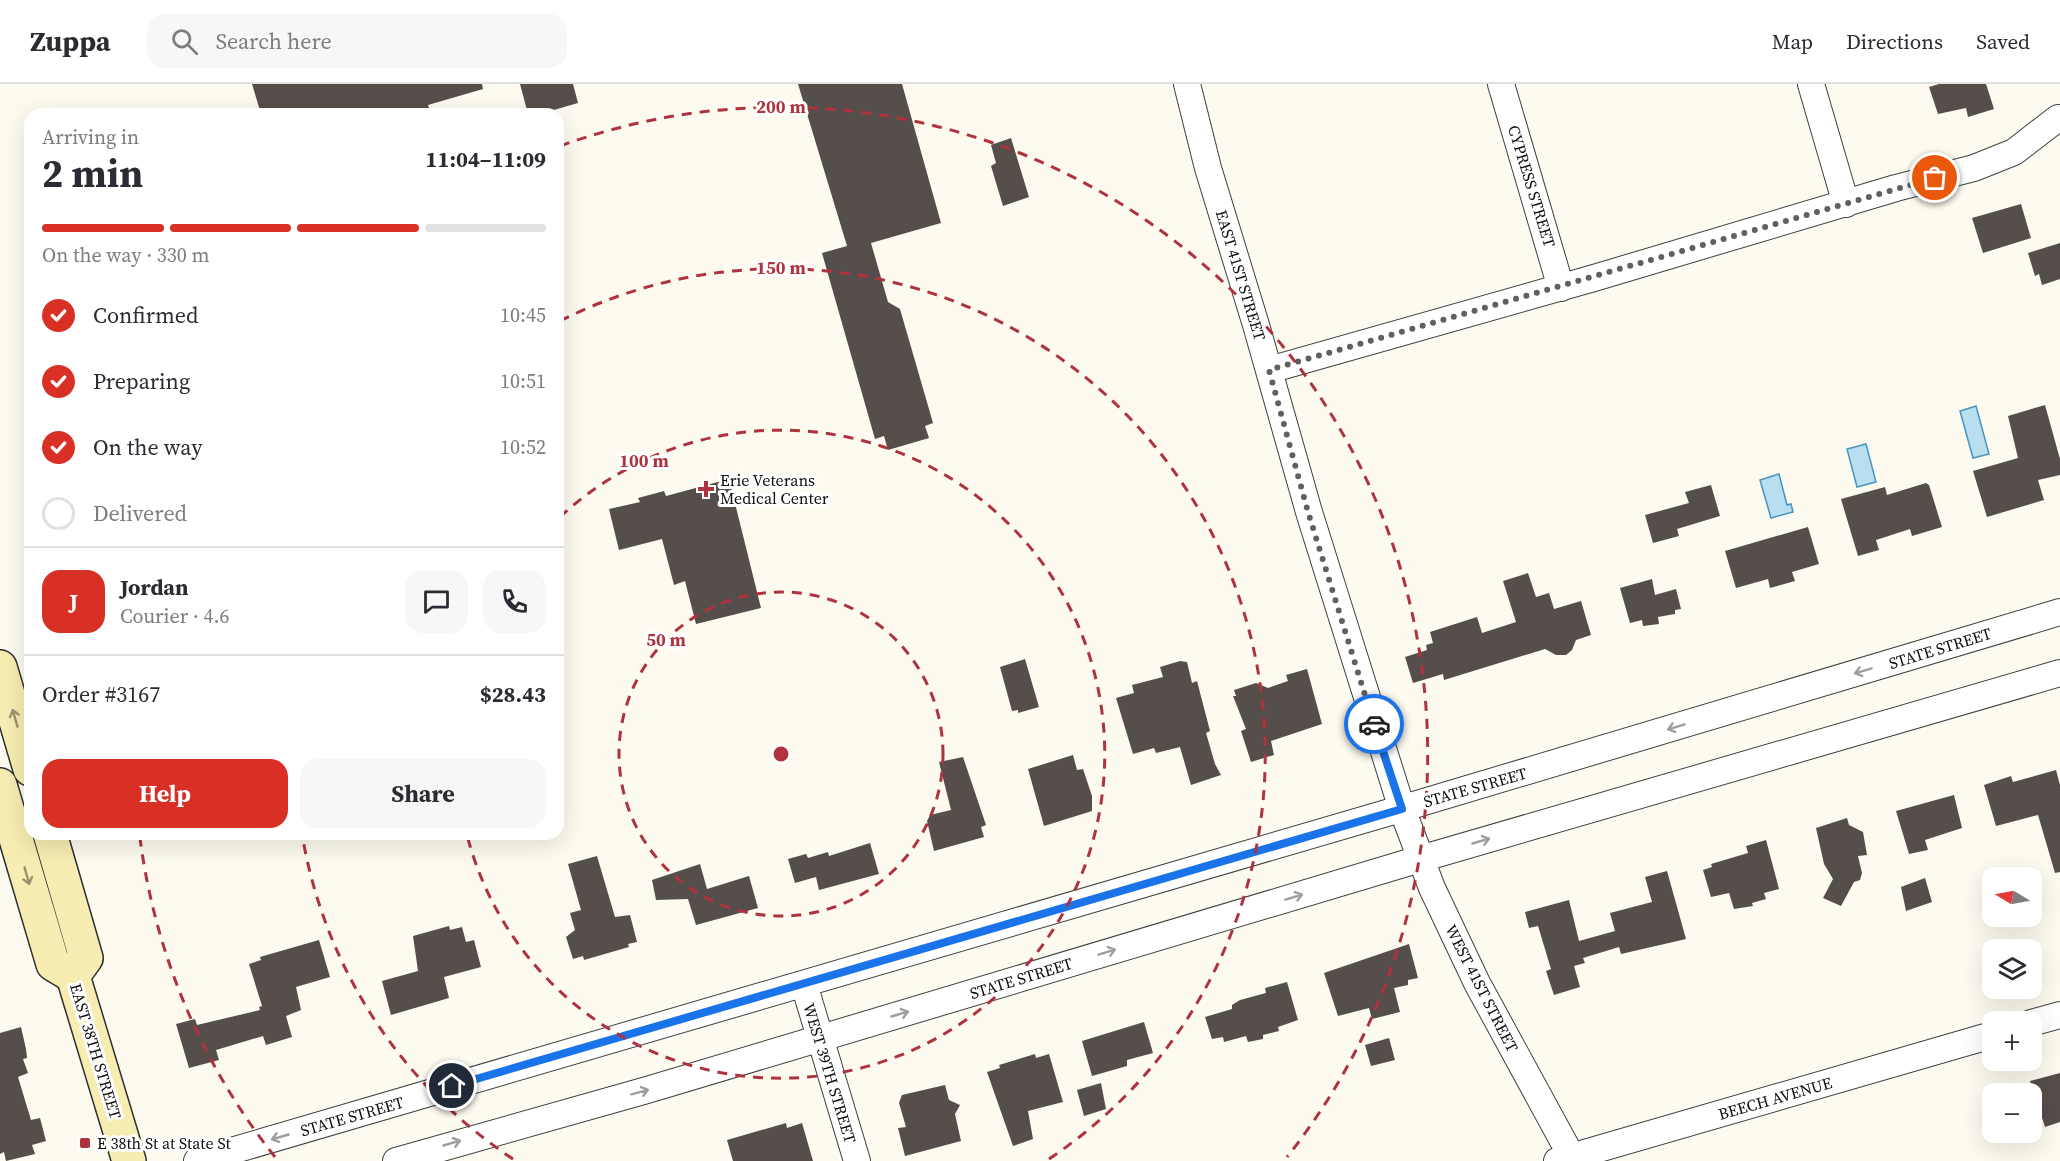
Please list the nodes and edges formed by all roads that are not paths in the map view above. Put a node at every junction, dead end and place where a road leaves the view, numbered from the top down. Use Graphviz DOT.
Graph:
graph roads {
  1 [pos="1187,84"];
  2 [pos="1501,84"];
  3 [pos="1811,84"];
  4 [pos="2058,118"];
  5 [pos="1846,204"];
  6 [pos="1561,288"];
  7 [pos="1269,370"];
  8 [pos="2060,612"];
  9 [pos="0,667"];
  10 [pos="2060,673"];
  11 [pos="24,749"];
  12 [pos="0,785"];
  13 [pos="1402,809"];
  14 [pos="13,819"];
  15 [pos="52,840"];
  16 [pos="1420,859"];
  17 [pos="73,976"];
  18 [pos="804,984"];
  19 [pos="2060,1015"];
  20 [pos="2042,1020"];
  21 [pos="819,1038"];
  22 [pos="1982,1038"];
  23 [pos="1567,1160"];
  24 [pos="129,1161"];
  25 [pos="197,1161"];
  26 [pos="396,1161"];
  27 [pos="857,1161"];
  1 -- 7 [label="street, EAST 41ST STREET"];
  2 -- 6 [label="street, CYPRESS STREET"];
  3 -- 5 [label="street"];
  4 -- 5 [label="street"];
  5 -- 6 [label="street"];
  6 -- 7 [label="street"];
  7 -- 13 [label="street, EAST 41ST STREET"];
  8 -- 13 [label="street, STATE STREET, one-way"];
  11 -- 9 [label="main road, one-way"];
  16 -- 10 [label="street, STATE STREET, one-way"];
  12 -- 14 [label="main road, EAST 38TH STREET"];
  13 -- 16 [label="street, WEST 41ST STREET"];
  13 -- 18 [label="street, STATE STREET"];
  14 -- 17 [label="main road, EAST 38TH STREET, one-way"];
  15 -- 17 [label="main road, EAST 38TH STREET"];
  21 -- 16 [label="street, STATE STREET, one-way"];
  16 -- 23 [label="street, WEST 41ST STREET"];
  17 -- 24 [label="main road, EAST 38TH STREET"];
  18 -- 21 [label="street, WEST 39TH STREET"];
  18 -- 25 [label="street, STATE STREET, one-way"];
  19 -- 20 [label="street"];
  26 -- 21 [label="street, STATE STREET, one-way"];
  21 -- 27 [label="street, WEST 39TH STREET"];
  22 -- 23 [label="street, BEECH AVENUE"];
}
